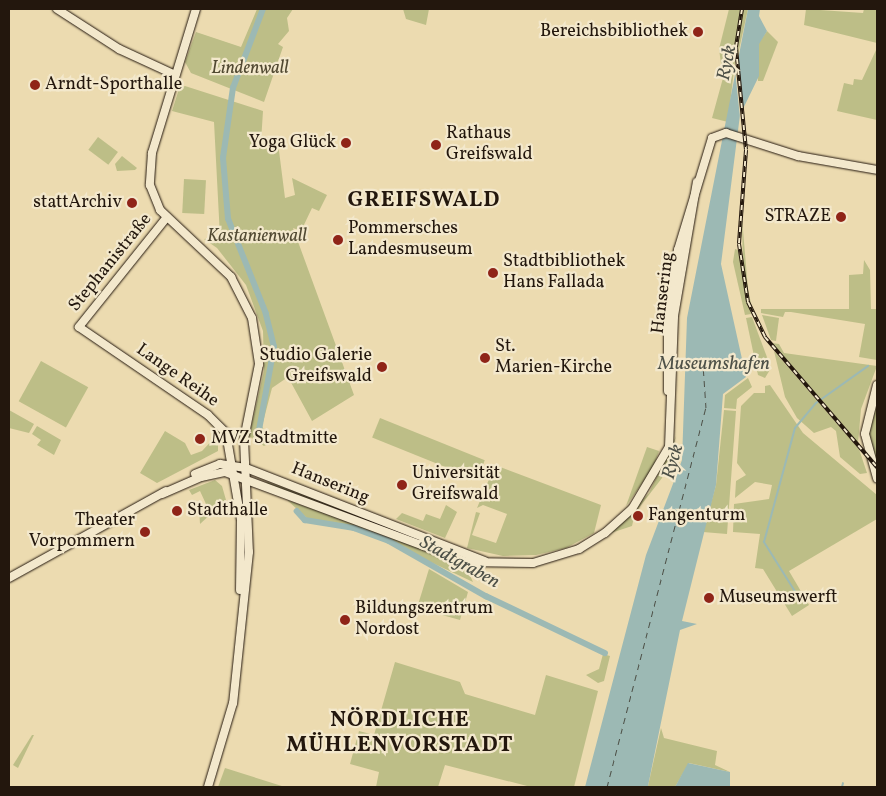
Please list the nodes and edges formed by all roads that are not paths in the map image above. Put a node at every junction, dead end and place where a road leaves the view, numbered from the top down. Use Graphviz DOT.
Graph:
graph roads {
  1 [pos="57,9"];
  2 [pos="196,9"];
  3 [pos="174,74"];
  4 [pos="877,170"];
  5 [pos="167,217"];
  6 [pos="80,327"];
  7 [pos="877,385"];
  8 [pos="234,466"];
  9 [pos="246,468"];
  10 [pos="236,475"];
  11 [pos="247,478"];
  12 [pos="877,478"];
  13 [pos="162,494"];
  14 [pos="486,562"];
  15 [pos="9,578"];
  16 [pos="238,632"];
  17 [pos="208,787"];
  1 -- 3 [label="main road"];
  2 -- 3 [label="main road"];
  3 -- 5 [label="main road"];
  4 -- 14 [label="main road, Hansering"];
  5 -- 6 [label="main road, Stephanistraße"];
  5 -- 9 [label="main road"];
  6 -- 8 [label="main road, Lange Reihe"];
  7 -- 12 [label="main road"];
  8 -- 9 [label="main road, Hansering"];
  8 -- 10 [label="main road, Lange Reihe"];
  8 -- 13 [label="main road, Hansering"];
  9 -- 11 [label="main road"];
  9 -- 14 [label="main road, Hansering"];
  10 -- 11 [label="main road, Hansering"];
  10 -- 13 [label="main road, Hansering"];
  10 -- 16 [label="main road, Lange Reihe"];
  11 -- 14 [label="main road, Hansering"];
  11 -- 16 [label="main road"];
  13 -- 15 [label="main road"];
  16 -- 17 [label="main road"];
}
